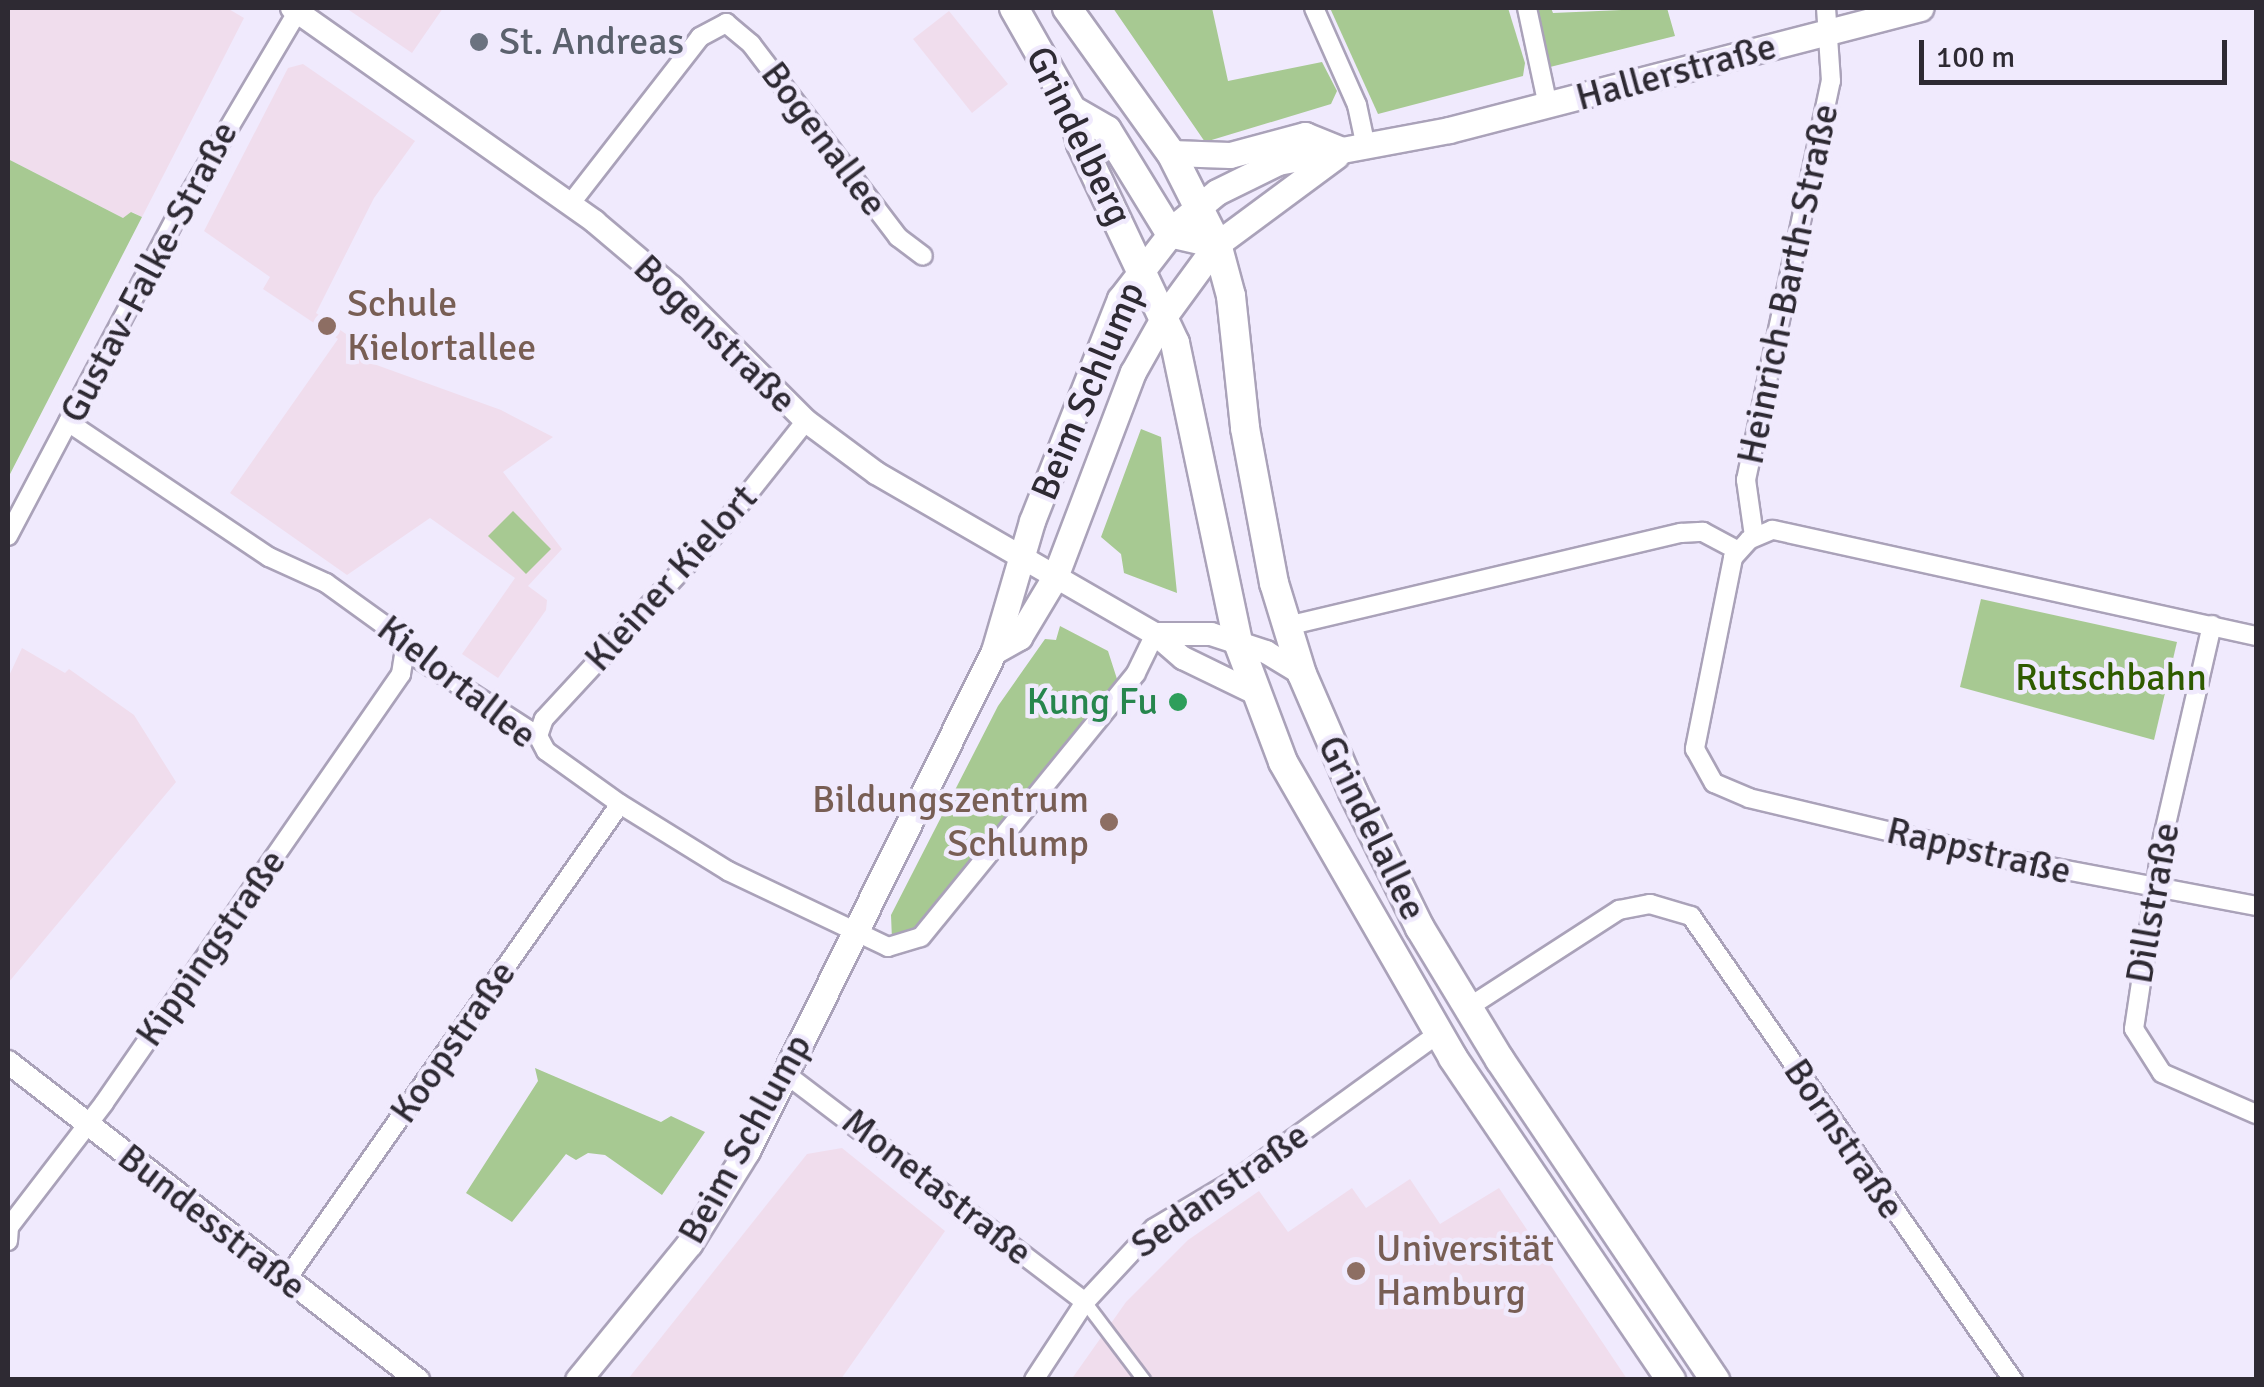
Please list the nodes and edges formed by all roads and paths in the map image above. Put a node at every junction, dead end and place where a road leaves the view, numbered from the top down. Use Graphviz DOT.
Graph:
graph roads {
  1 [pos="1014,8"];
  2 [pos="1067,8"];
  3 [pos="1314,8"];
  4 [pos="1527,8"];
  5 [pos="1920,8"];
  6 [pos="295,10"];
  7 [pos="1828,19"];
  8 [pos="1548,106"];
  9 [pos="1072,110"];
  10 [pos="1356,149"];
  11 [pos="1171,154"];
  12 [pos="571,203"];
  13 [pos="1198,208"];
  14 [pos="1170,233"];
  15 [pos="1217,244"];
  16 [pos="923,256"];
  17 [pos="1142,265"];
  18 [pos="1165,315"];
  19 [pos="806,420"];
  20 [pos="68,422"];
  21 [pos="8,536"];
  22 [pos="1754,536"];
  23 [pos="1737,550"];
  24 [pos="1023,559"];
  25 [pos="1055,577"];
  26 [pos="1287,626"];
  27 [pos="2212,626"];
  28 [pos="1155,634"];
  29 [pos="2256,636"];
  30 [pos="1238,642"];
  31 [pos="404,650"];
  32 [pos="994,651"];
  33 [pos="1302,674"];
  34 [pos="1254,692"];
  35 [pos="538,736"];
  36 [pos="620,804"];
  37 [pos="2157,889"];
  38 [pos="2256,906"];
  39 [pos="853,932"];
  40 [pos="1468,1007"];
  41 [pos="1438,1034"];
  42 [pos="8,1062"];
  43 [pos="786,1074"];
  44 [pos="2256,1114"];
  45 [pos="87,1126"];
  46 [pos="8,1241"];
  47 [pos="286,1280"];
  48 [pos="1085,1302"];
  49 [pos="418,1380"];
  50 [pos="578,1380"];
  51 [pos="1034,1380"];
  52 [pos="1144,1380"];
  53 [pos="1671,1380"];
  54 [pos="1715,1380"];
  55 [pos="2013,1380"];
  1 -- 9 [label="main road, Grindelberg"];
  2 -- 11 [label="main road, Grindelberg"];
  3 -- 10 [label="street"];
  4 -- 8 [label="street, Hallerstraße"];
  5 -- 7 [label="main road, Hallerstraße"];
  6 -- 12 [label="street, Bogenstraße"];
  6 -- 20 [label="street, Gustav-Falke-Straße"];
  7 -- 8 [label="main road, Hallerstraße"];
  7 -- 22 [label="street, Heinrich-Barth-Straße"];
  8 -- 10 [label="main road, Hallerstraße"];
  9 -- 14 [label="main road"];
  9 -- 17 [label="main road, Grindelberg"];
  10 -- 11 [label="main road"];
  10 -- 13 [label="main road, Hallerstraße"];
  10 -- 15 [label="main road, Hallerstraße"];
  11 -- 13 [label="main road, Grindelberg"];
  12 -- 16 [label="street, Bogenallee"];
  12 -- 19 [label="street, Bogenstraße"];
  13 -- 14 [label="main road, Beim Schlump"];
  13 -- 15 [label="main road, Grindelallee"];
  14 -- 15 [label="main road"];
  14 -- 17 [label="main road, Beim Schlump"];
  15 -- 18 [label="main road, Beim Schlump"];
  15 -- 26 [label="main road, Grindelallee"];
  17 -- 18 [label="main road, Grindelallee"];
  17 -- 24 [label="main road, Beim Schlump"];
  18 -- 25 [label="main road, Beim Schlump"];
  18 -- 30 [label="main road, Grindelallee"];
  19 -- 24 [label="street, Bogenstraße"];
  19 -- 35 [label="street, Kleiner Kielort"];
  20 -- 21 [label="street, Gustav-Falke-Straße"];
  20 -- 31 [label="street, Kielortallee"];
  22 -- 23 [label="street"];
  22 -- 27 [label="street"];
  23 -- 26 [label="street"];
  23 -- 37 [label="street, Rappstraße"];
  24 -- 25 [label="street, Bogenstraße"];
  24 -- 32 [label="main road, Beim Schlump"];
  25 -- 28 [label="street, Bogenstraße"];
  25 -- 32 [label="main road, Beim Schlump"];
  26 -- 33 [label="main road, Grindelallee"];
  27 -- 29 [label="street"];
  27 -- 37 [label="street, Dillstraße"];
  28 -- 30 [label="street"];
  28 -- 34 [label="street, Bogenstraße"];
  28 -- 39 [label="street"];
  30 -- 33 [label="street"];
  30 -- 34 [label="main road, Grindelallee"];
  31 -- 35 [label="street, Kielortallee"];
  31 -- 45 [label="street, Kippingstraße"];
  32 -- 39 [label="main road, Beim Schlump"];
  33 -- 40 [label="main road, Grindelallee"];
  34 -- 41 [label="main road, Grindelallee"];
  35 -- 36 [label="street, Kielortallee"];
  36 -- 39 [label="street, Kielortallee"];
  36 -- 47 [label="street, Koopstraße"];
  37 -- 38 [label="street, Rappstraße"];
  37 -- 44 [label="street, Dillstraße"];
  39 -- 43 [label="main road, Beim Schlump"];
  40 -- 54 [label="main road, Grindelallee"];
  40 -- 55 [label="street, Bornstraße"];
  41 -- 48 [label="street, Sedanstraße"];
  41 -- 53 [label="main road, Grindelallee"];
  42 -- 45 [label="street, Bundesstraße"];
  43 -- 48 [label="street, Monetastraße"];
  43 -- 50 [label="main road, Beim Schlump"];
  45 -- 46 [label="street, Kippingstraße"];
  45 -- 47 [label="street, Bundesstraße"];
  47 -- 49 [label="street, Bundesstraße"];
  48 -- 51 [label="street, Sedanstraße"];
  48 -- 52 [label="street"];
}
